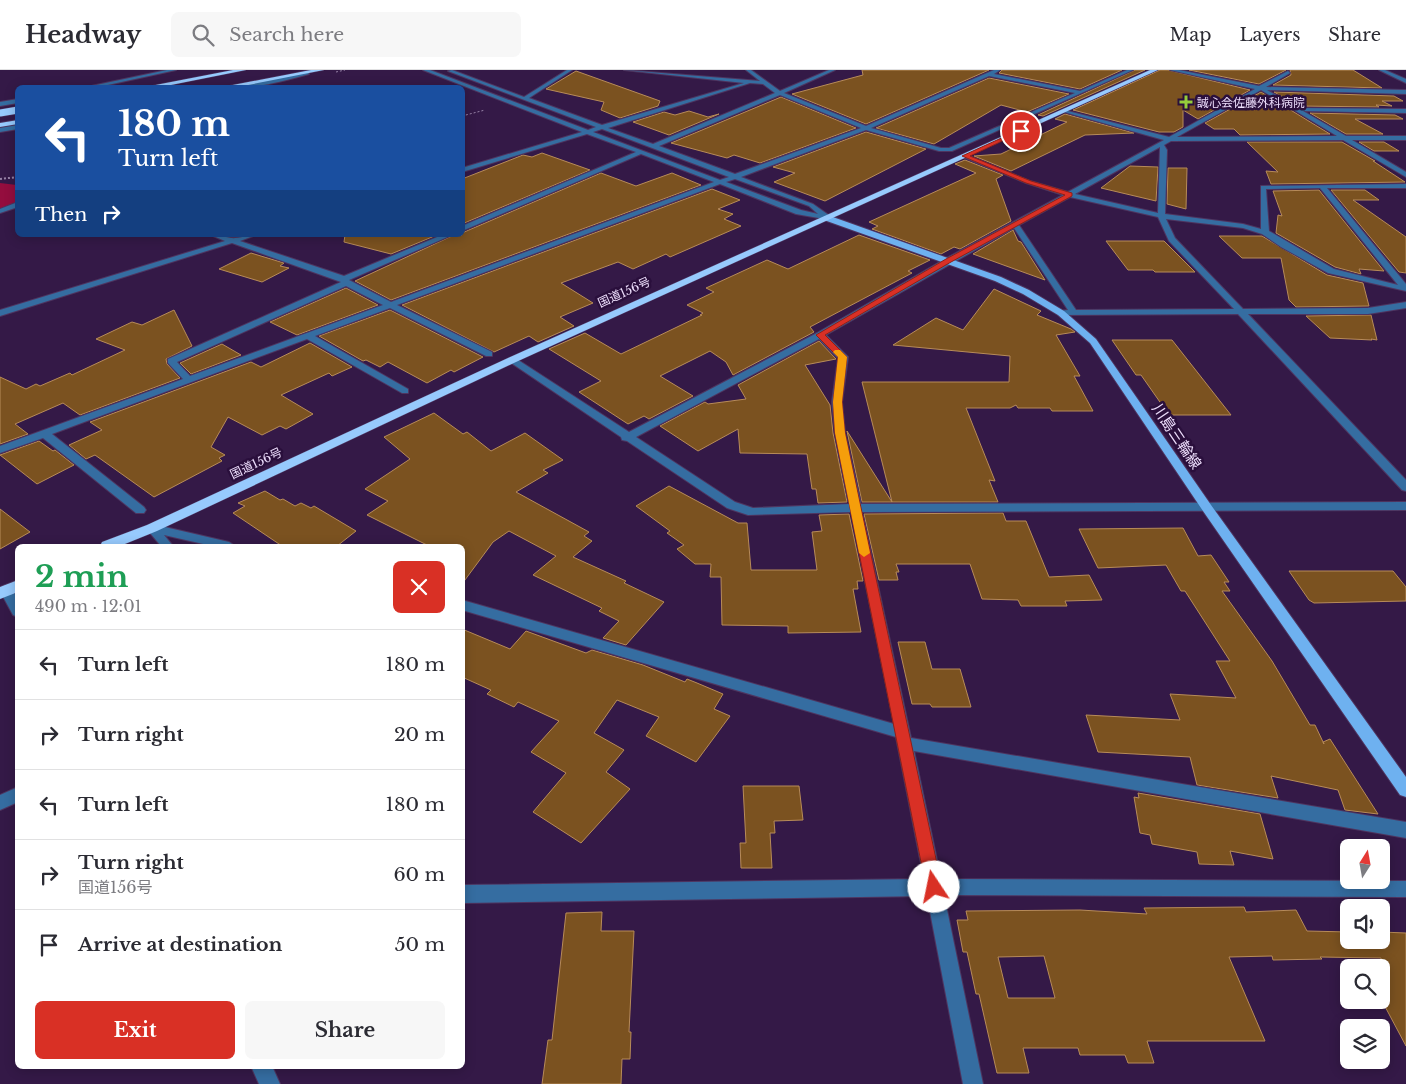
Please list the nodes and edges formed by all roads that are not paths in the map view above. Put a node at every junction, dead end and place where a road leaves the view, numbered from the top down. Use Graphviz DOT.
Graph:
graph roads {
  1 [pos="174,70"];
  2 [pos="243,70"];
  3 [pos="321,70"];
  4 [pos="425,70"];
  5 [pos="448,70"];
  6 [pos="570,70"];
  7 [pos="626,70"];
  8 [pos="748,70"];
  9 [pos="833,70"];
  10 [pos="998,70"];
  11 [pos="1130,70"];
  12 [pos="1156,70"];
  13 [pos="1172,70"];
  14 [pos="1381,70"];
  15 [pos="306,72"];
  16 [pos="1288,72"];
  17 [pos="989,74"];
  18 [pos="1406,81"];
  19 [pos="753,82"];
  20 [pos="764,83"];
  21 [pos="99,85"];
  22 [pos="159,85"];
  23 [pos="236,85"];
  24 [pos="250,85"];
  25 [pos="464,85"];
  26 [pos="465,85"];
  27 [pos="1259,88"];
  28 [pos="778,92"];
  29 [pos="1078,92"];
  30 [pos="1406,92"];
  31 [pos="526,98"];
  32 [pos="15,102"];
  33 [pos="8,103"];
  34 [pos="0,104"];
  35 [pos="15,108"];
  36 [pos="1298,109"];
  37 [pos="15,110"];
  38 [pos="1406,111"];
  39 [pos="1066,112"];
  40 [pos="0,113"];
  41 [pos="15,122"];
  42 [pos="0,125"];
  43 [pos="603,127"];
  44 [pos="15,128"];
  45 [pos="866,128"];
  46 [pos="0,130"];
  47 [pos="587,132"];
  48 [pos="1346,138"];
  49 [pos="1406,138"];
  50 [pos="1169,139"];
  51 [pos="1161,144"];
  52 [pos="654,146"];
  53 [pos="639,152"];
  54 [pos="965,156"];
  55 [pos="465,169"];
  56 [pos="1406,175"];
  57 [pos="736,177"];
  58 [pos="721,182"];
  59 [pos="1322,186"];
  60 [pos="1406,186"];
  61 [pos="1070,195"];
  62 [pos="15,205"];
  63 [pos="0,212"];
  64 [pos="1161,216"];
  65 [pos="827,218"];
  66 [pos="1015,224"];
  67 [pos="465,228"];
  68 [pos="1265,232"];
  69 [pos="220,237"];
  70 [pos="245,237"];
  71 [pos="444,237"];
  72 [pos="232,241"];
  73 [pos="948,261"];
  74 [pos="345,281"];
  75 [pos="1406,289"];
  76 [pos="0,304"];
  77 [pos="392,305"];
  78 [pos="1406,305"];
  79 [pos="14,308"];
  80 [pos="0,312"];
  81 [pos="1241,312"];
  82 [pos="1061,313"];
  83 [pos="1074,313"];
  84 [pos="820,335"];
  85 [pos="308,336"];
  86 [pos="489,354"];
  87 [pos="512,360"];
  88 [pos="189,380"];
  89 [pos="405,391"];
  90 [pos="46,434"];
  91 [pos="626,438"];
  92 [pos="0,450"];
  93 [pos="1406,487"];
  94 [pos="1406,506"];
  95 [pos="855,508"];
  96 [pos="1206,508"];
  97 [pos="140,510"];
  98 [pos="152,528"];
  99 [pos="112,544"];
  100 [pos="165,544"];
  101 [pos="220,544"];
  102 [pos="8,589"];
  103 [pos="15,605"];
  104 [pos="465,606"];
  105 [pos="904,738"];
  106 [pos="1406,790"];
  107 [pos="15,796"];
  108 [pos="0,804"];
  109 [pos="1406,830"];
  110 [pos="934,887"];
  111 [pos="1406,889"];
  112 [pos="465,894"];
  113 [pos="262,1069"];
  114 [pos="270,1084"];
  115 [pos="973,1084"];
  1 -- 21 [label="street"];
  2 -- 22 [label="highway"];
  3 -- 15 [label="highway"];
  4 -- 25 [label="street"];
  5 -- 31 [label="street"];
  6 -- 31 [label="street"];
  7 -- 19 [label="street"];
  8 -- 20 [label="street"];
  9 -- 28 [label="street"];
  10 -- 17 [label="street"];
  11 -- 29 [label="street"];
  12 -- 39 [label="highway, 国道156号"];
  13 -- 27 [label="street"];
  14 -- 18 [label="street"];
  15 -- 23 [label="highway"];
  15 -- 24 [label="street"];
  16 -- 27 [label="street"];
  17 -- 29 [label="street"];
  17 -- 45 [label="street"];
  19 -- 20 [label="street"];
  19 -- 43 [label="street"];
  20 -- 28 [label="street"];
  26 -- 47 [label="street"];
  27 -- 30 [label="street"];
  27 -- 36 [label="street"];
  27 -- 50 [label="street"];
  28 -- 45 [label="street"];
  28 -- 52 [label="street"];
  29 -- 45 [label="street"];
  31 -- 43 [label="street"];
  32 -- 33 [label="street"];
  33 -- 34 [label="street"];
  33 -- 35 [label="street"];
  36 -- 38 [label="street"];
  36 -- 48 [label="street"];
  37 -- 40 [label="highway, bridge"];
  39 -- 50 [label="street"];
  39 -- 54 [label="highway, 国道156号"];
  41 -- 42 [label="highway"];
  43 -- 47 [label="street"];
  43 -- 52 [label="street"];
  44 -- 46 [label="street"];
  45 -- 57 [label="street"];
  47 -- 53 [label="street"];
  47 -- 55 [label="street"];
  48 -- 49 [label="street"];
  48 -- 50 [label="street"];
  48 -- 56 [label="street"];
  50 -- 51 [label="street"];
  51 -- 61 [label="street"];
  51 -- 64 [label="street"];
  52 -- 57 [label="street"];
  53 -- 58 [label="street"];
  53 -- 67 [label="street"];
  54 -- 61 [label="street"];
  54 -- 65 [label="highway, 国道156号"];
  57 -- 58 [label="street"];
  57 -- 65 [label="street"];
  58 -- 65 [label="street"];
  58 -- 77 [label="street"];
  59 -- 60 [label="street"];
  59 -- 68 [label="street"];
  59 -- 75 [label="street"];
  61 -- 64 [label="street"];
  61 -- 66 [label="street"];
  62 -- 63 [label="street"];
  64 -- 68 [label="street"];
  64 -- 81 [label="street"];
  65 -- 73 [label="main road, 川島三輪線"];
  65 -- 87 [label="highway, 国道156号"];
  66 -- 73 [label="street"];
  66 -- 83 [label="street"];
  68 -- 75 [label="street"];
  69 -- 72 [label="street"];
  70 -- 72 [label="street"];
  71 -- 74 [label="street"];
  72 -- 74 [label="street"];
  72 -- 79 [label="street"];
  73 -- 82 [label="main road, 川島三輪線"];
  73 -- 84 [label="street"];
  74 -- 77 [label="street"];
  74 -- 88 [label="street"];
  76 -- 79 [label="street"];
  77 -- 85 [label="street"];
  77 -- 86 [label="street"];
  78 -- 81 [label="street"];
  79 -- 80 [label="street"];
  81 -- 83 [label="street"];
  81 -- 93 [label="street"];
  82 -- 83 [label="street"];
  82 -- 96 [label="main road, 川島三輪線"];
  84 -- 91 [label="street"];
  84 -- 95 [label="street"];
  85 -- 88 [label="street"];
  85 -- 89 [label="street"];
  87 -- 91 [label="street"];
  87 -- 98 [label="highway, 国道156号"];
  88 -- 90 [label="street"];
  90 -- 92 [label="street"];
  90 -- 97 [label="street"];
  91 -- 95 [label="street"];
  94 -- 96 [label="street"];
  95 -- 96 [label="street"];
  95 -- 105 [label="street"];
  96 -- 106 [label="main road, 川島三輪線"];
  98 -- 99 [label="highway, 国道156号"];
  98 -- 100 [label="street"];
  98 -- 101 [label="street"];
  102 -- 103 [label="street"];
  104 -- 105 [label="street"];
  105 -- 109 [label="street"];
  105 -- 110 [label="street"];
  107 -- 108 [label="street"];
  110 -- 111 [label="street"];
  110 -- 112 [label="street"];
  110 -- 115 [label="street"];
  113 -- 114 [label="street"];
}
